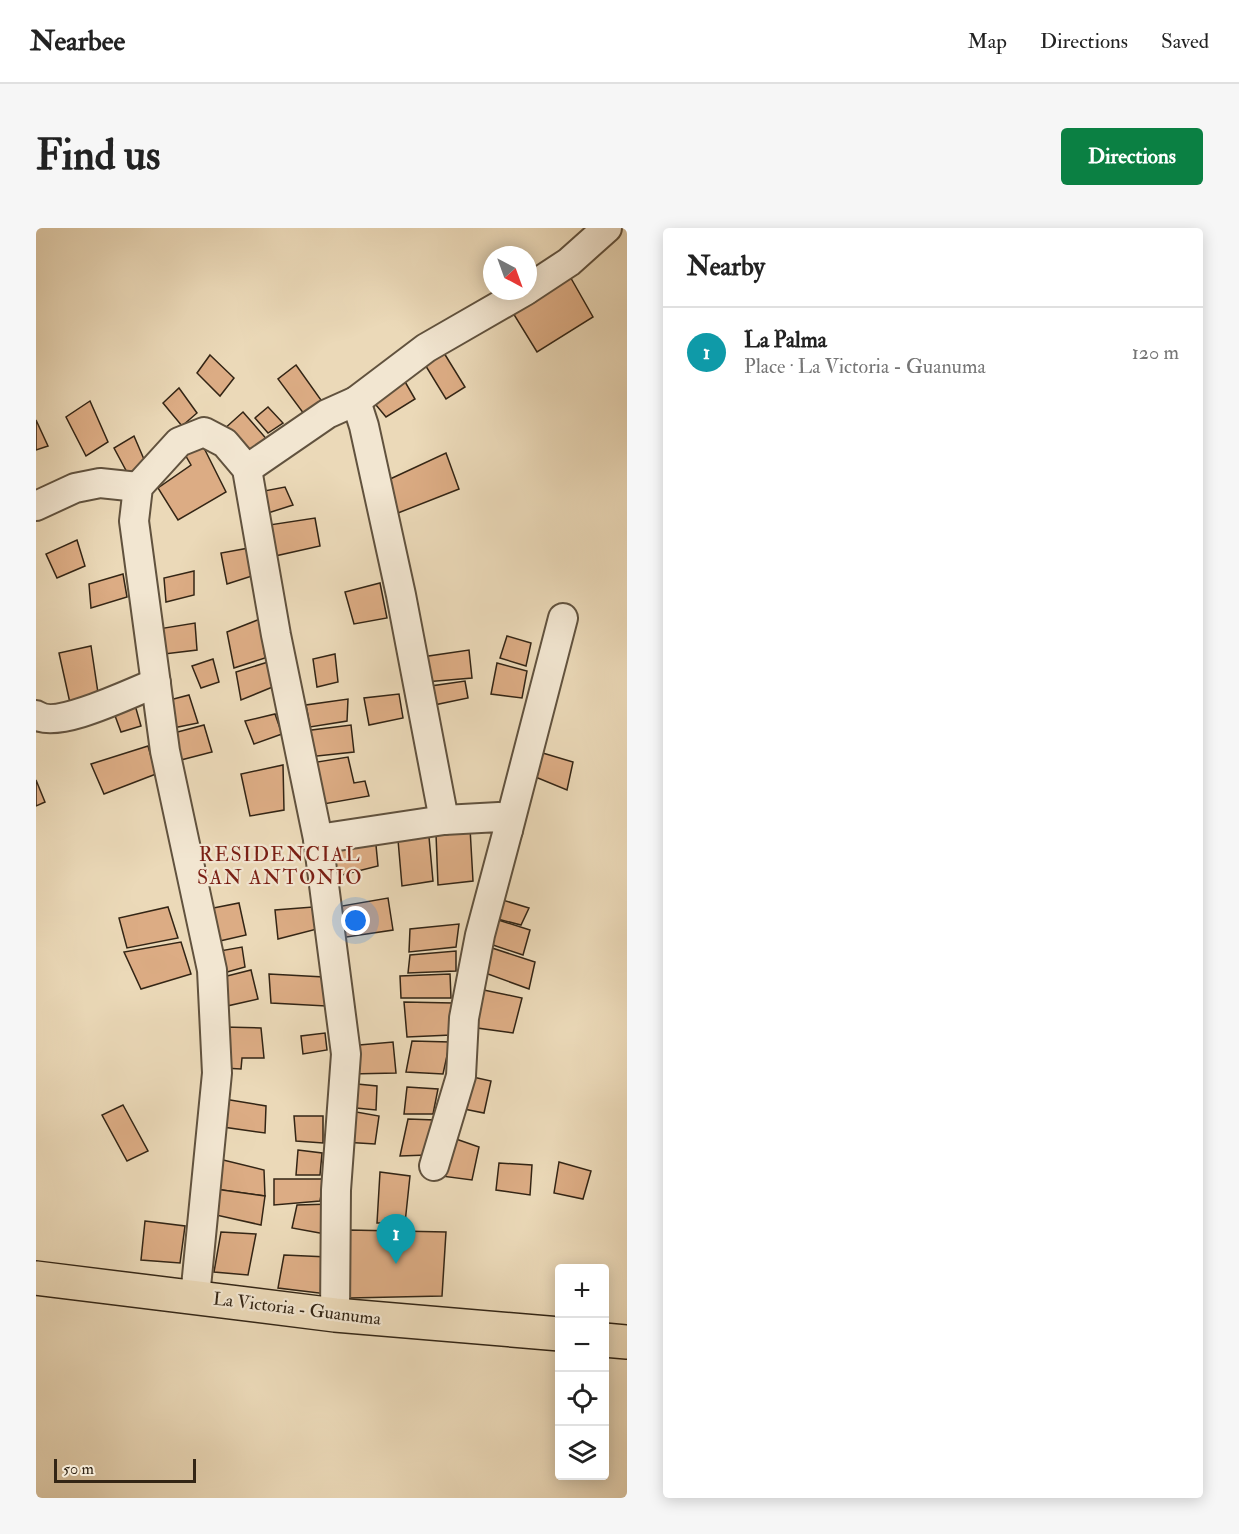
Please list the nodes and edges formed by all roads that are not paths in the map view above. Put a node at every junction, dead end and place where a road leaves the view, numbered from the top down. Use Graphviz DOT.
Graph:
graph roads {
  1 [pos="607,228"];
  2 [pos="537,283"];
  3 [pos="510,300"];
  4 [pos="356,401"];
  5 [pos="247,469"];
  6 [pos="138,487"];
  7 [pos="36,506"];
  8 [pos="563,618"];
  9 [pos="156,683"];
  10 [pos="36,714"];
  11 [pos="444,820"];
  12 [pos="508,830"];
  13 [pos="318,838"];
  14 [pos="434,1166"];
  15 [pos="36,1278"];
  16 [pos="195,1297"];
  17 [pos="334,1315"];
  18 [pos="555,1334"];
  19 [pos="609,1340"];
  20 [pos="627,1342"];
  1 -- 2 [label="street"];
  3 -- 4 [label="street"];
  4 -- 5 [label="street"];
  4 -- 11 [label="street"];
  5 -- 6 [label="street"];
  5 -- 13 [label="street"];
  6 -- 7 [label="street"];
  6 -- 9 [label="street"];
  8 -- 12 [label="street"];
  9 -- 10 [label="street"];
  9 -- 16 [label="street"];
  11 -- 12 [label="street"];
  11 -- 13 [label="street"];
  12 -- 14 [label="street"];
  13 -- 17 [label="street"];
  15 -- 16 [label="main road, La Victoria - Guanuma"];
  16 -- 17 [label="main road, La Victoria - Guanuma"];
  17 -- 18 [label="main road, La Victoria - Guanuma"];
  19 -- 20 [label="main road"];
}
